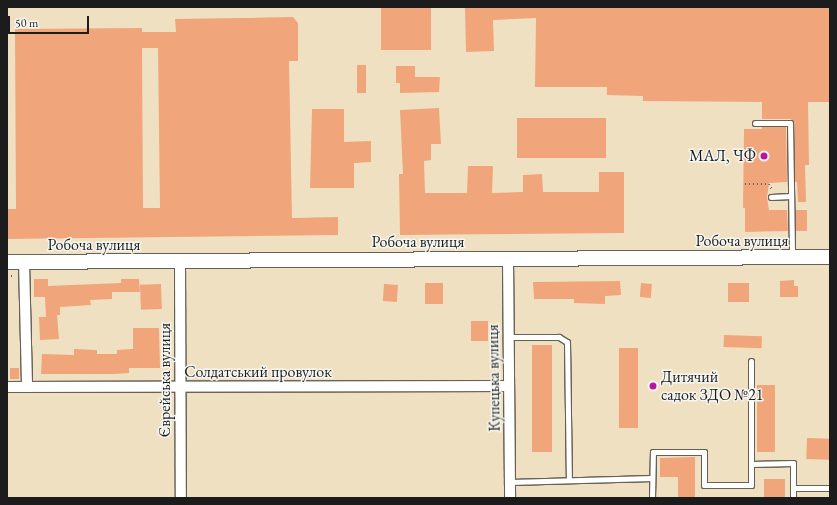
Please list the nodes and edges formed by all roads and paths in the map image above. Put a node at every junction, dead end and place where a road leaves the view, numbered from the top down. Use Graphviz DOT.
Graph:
graph roads {
  1 [pos="755,123"];
  2 [pos="745,184"];
  3 [pos="792,196"];
  4 [pos="773,197"];
  5 [pos="792,257"];
  6 [pos="830,257"];
  7 [pos="508,258"];
  8 [pos="7,262"];
  9 [pos="24,262"];
  10 [pos="180,262"];
  11 [pos="508,337"];
  12 [pos="751,361"];
  13 [pos="508,386"];
  14 [pos="7,387"];
  15 [pos="28,387"];
  16 [pos="180,387"];
  17 [pos="751,464"];
  18 [pos="652,478"];
  19 [pos="569,480"];
  20 [pos="510,482"];
  21 [pos="793,488"];
  22 [pos="830,488"];
  23 [pos="181,498"];
  24 [pos="510,498"];
  25 [pos="652,498"];
  26 [pos="793,498"];
  1 -- 3 [label="lane"];
  2 -- 4 [label="path"];
  3 -- 4 [label="lane"];
  3 -- 5 [label="lane"];
  5 -- 6 [label="street, Робоча вулиця"];
  5 -- 7 [label="street, Робоча вулиця"];
  7 -- 10 [label="street, Робоча вулиця"];
  7 -- 11 [label="street, Купецька вулиця"];
  8 -- 9 [label="street, Робоча вулиця"];
  9 -- 10 [label="street, Робоча вулиця"];
  9 -- 15 [label="street"];
  10 -- 16 [label="street, Єврейська вулиця"];
  11 -- 13 [label="street, Купецька вулиця"];
  11 -- 19 [label="lane"];
  12 -- 17 [label="lane"];
  13 -- 16 [label="street, Солдатський провулок"];
  13 -- 20 [label="street, Купецька вулиця"];
  14 -- 15 [label="street, Солдатський провулок"];
  15 -- 16 [label="street, Солдатський провулок"];
  16 -- 23 [label="street, Єврейська вулиця"];
  17 -- 18 [label="lane"];
  17 -- 21 [label="lane"];
  18 -- 19 [label="lane"];
  18 -- 25 [label="lane"];
  19 -- 20 [label="lane"];
  20 -- 24 [label="street, Купецька вулиця"];
  21 -- 22 [label="lane"];
  21 -- 26 [label="lane"];
}
